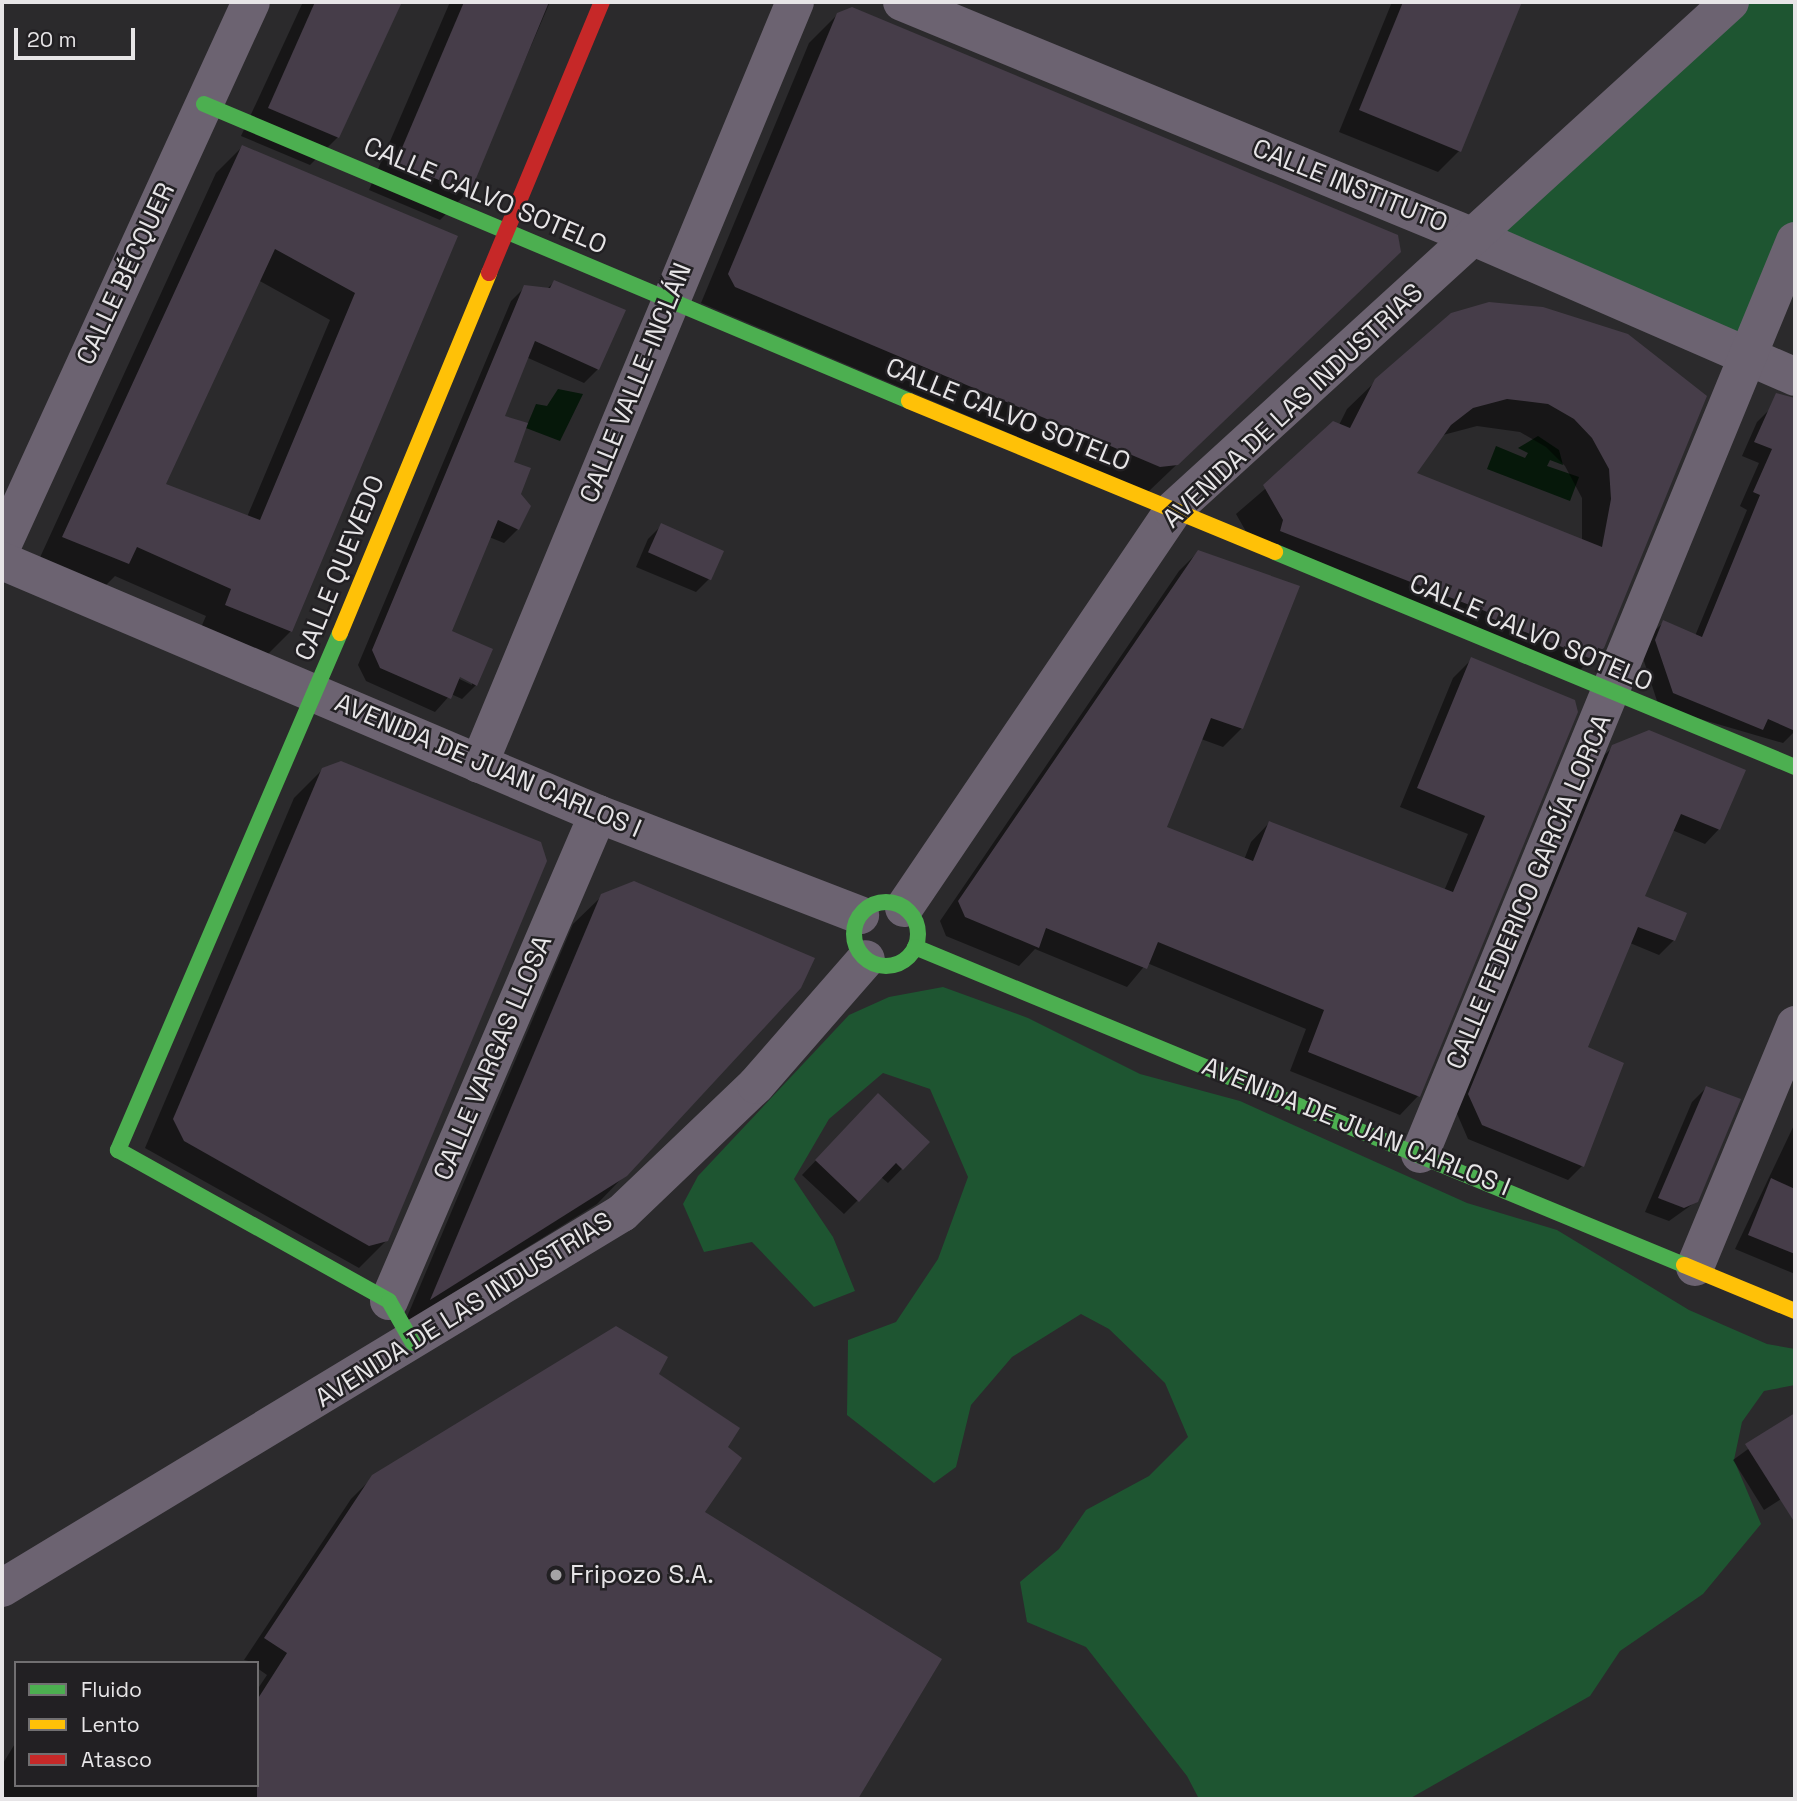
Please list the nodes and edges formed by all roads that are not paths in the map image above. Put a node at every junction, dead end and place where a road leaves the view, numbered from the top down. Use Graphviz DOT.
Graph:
graph roads {
  1 [pos="251,2"];
  2 [pos="602,2"];
  3 [pos="795,2"];
  4 [pos="902,2"];
  5 [pos="1730,2"];
  6 [pos="204,104"];
  7 [pos="506,230"];
  8 [pos="1476,238"];
  9 [pos="1795,241"];
  10 [pos="669,302"];
  11 [pos="1748,358"];
  12 [pos="1795,377"];
  13 [pos="1173,510"];
  14 [pos="2,546"];
  15 [pos="2,561"];
  16 [pos="315,693"];
  17 [pos="1612,694"];
  18 [pos="479,764"];
  19 [pos="1795,767"];
  20 [pos="598,814"];
  21 [pos="904,908"];
  22 [pos="860,915"];
  23 [pos="915,947"];
  24 [pos="866,959"];
  25 [pos="1795,1025"];
  26 [pos="1420,1154"];
  27 [pos="1695,1267"];
  28 [pos="389,1301"];
  29 [pos="1795,1311"];
  30 [pos="413,1343"];
  31 [pos="2,1588"];
  1 -- 6 [label="street, CALLE BÉCQUER"];
  2 -- 7 [label="street, CALLE QUEVEDO"];
  3 -- 10 [label="street, CALLE VALLE-INCLÁN"];
  4 -- 8 [label="street, CALLE INSTITUTO"];
  5 -- 8 [label="street, AVENIDA DE LAS INDUSTRIAS"];
  6 -- 7 [label="street, CALLE CALVO SOTELO"];
  6 -- 14 [label="street, CALLE BÉCQUER"];
  7 -- 10 [label="street, CALLE CALVO SOTELO"];
  7 -- 16 [label="street, CALLE QUEVEDO"];
  8 -- 11 [label="street, CALLE INSTITUTO"];
  8 -- 13 [label="street, AVENIDA DE LAS INDUSTRIAS"];
  9 -- 11 [label="street, CALLE FEDERICO GARCÍA LORCA"];
  10 -- 13 [label="street, CALLE CALVO SOTELO"];
  10 -- 18 [label="street, CALLE VALLE-INCLÁN"];
  11 -- 12 [label="street, CALLE INSTITUTO"];
  11 -- 17 [label="street, CALLE FEDERICO GARCÍA LORCA"];
  13 -- 17 [label="street, CALLE CALVO SOTELO"];
  13 -- 21 [label="street, AVENIDA DE LAS INDUSTRIAS"];
  15 -- 16 [label="street, AVENIDA DE JUAN CARLOS I"];
  16 -- 18 [label="street, AVENIDA DE JUAN CARLOS I"];
  16 -- 28 [label="street, CALLE QUEVEDO"];
  17 -- 19 [label="street, CALLE CALVO SOTELO"];
  17 -- 26 [label="street, CALLE FEDERICO GARCÍA LORCA"];
  18 -- 20 [label="street, AVENIDA DE JUAN CARLOS I"];
  20 -- 22 [label="street, AVENIDA DE JUAN CARLOS I"];
  20 -- 28 [label="street, CALLE VARGAS LLOSA"];
  21 -- 22 [label="street"];
  21 -- 23 [label="street"];
  22 -- 24 [label="street"];
  23 -- 24 [label="street"];
  23 -- 26 [label="street, AVENIDA DE JUAN CARLOS I"];
  24 -- 30 [label="street, AVENIDA DE LAS INDUSTRIAS"];
  25 -- 27 [label="street"];
  26 -- 27 [label="street, AVENIDA DE JUAN CARLOS I"];
  27 -- 29 [label="street, AVENIDA DE JUAN CARLOS I"];
  28 -- 30 [label="street"];
  30 -- 31 [label="street, AVENIDA DE LAS INDUSTRIAS"];
}
